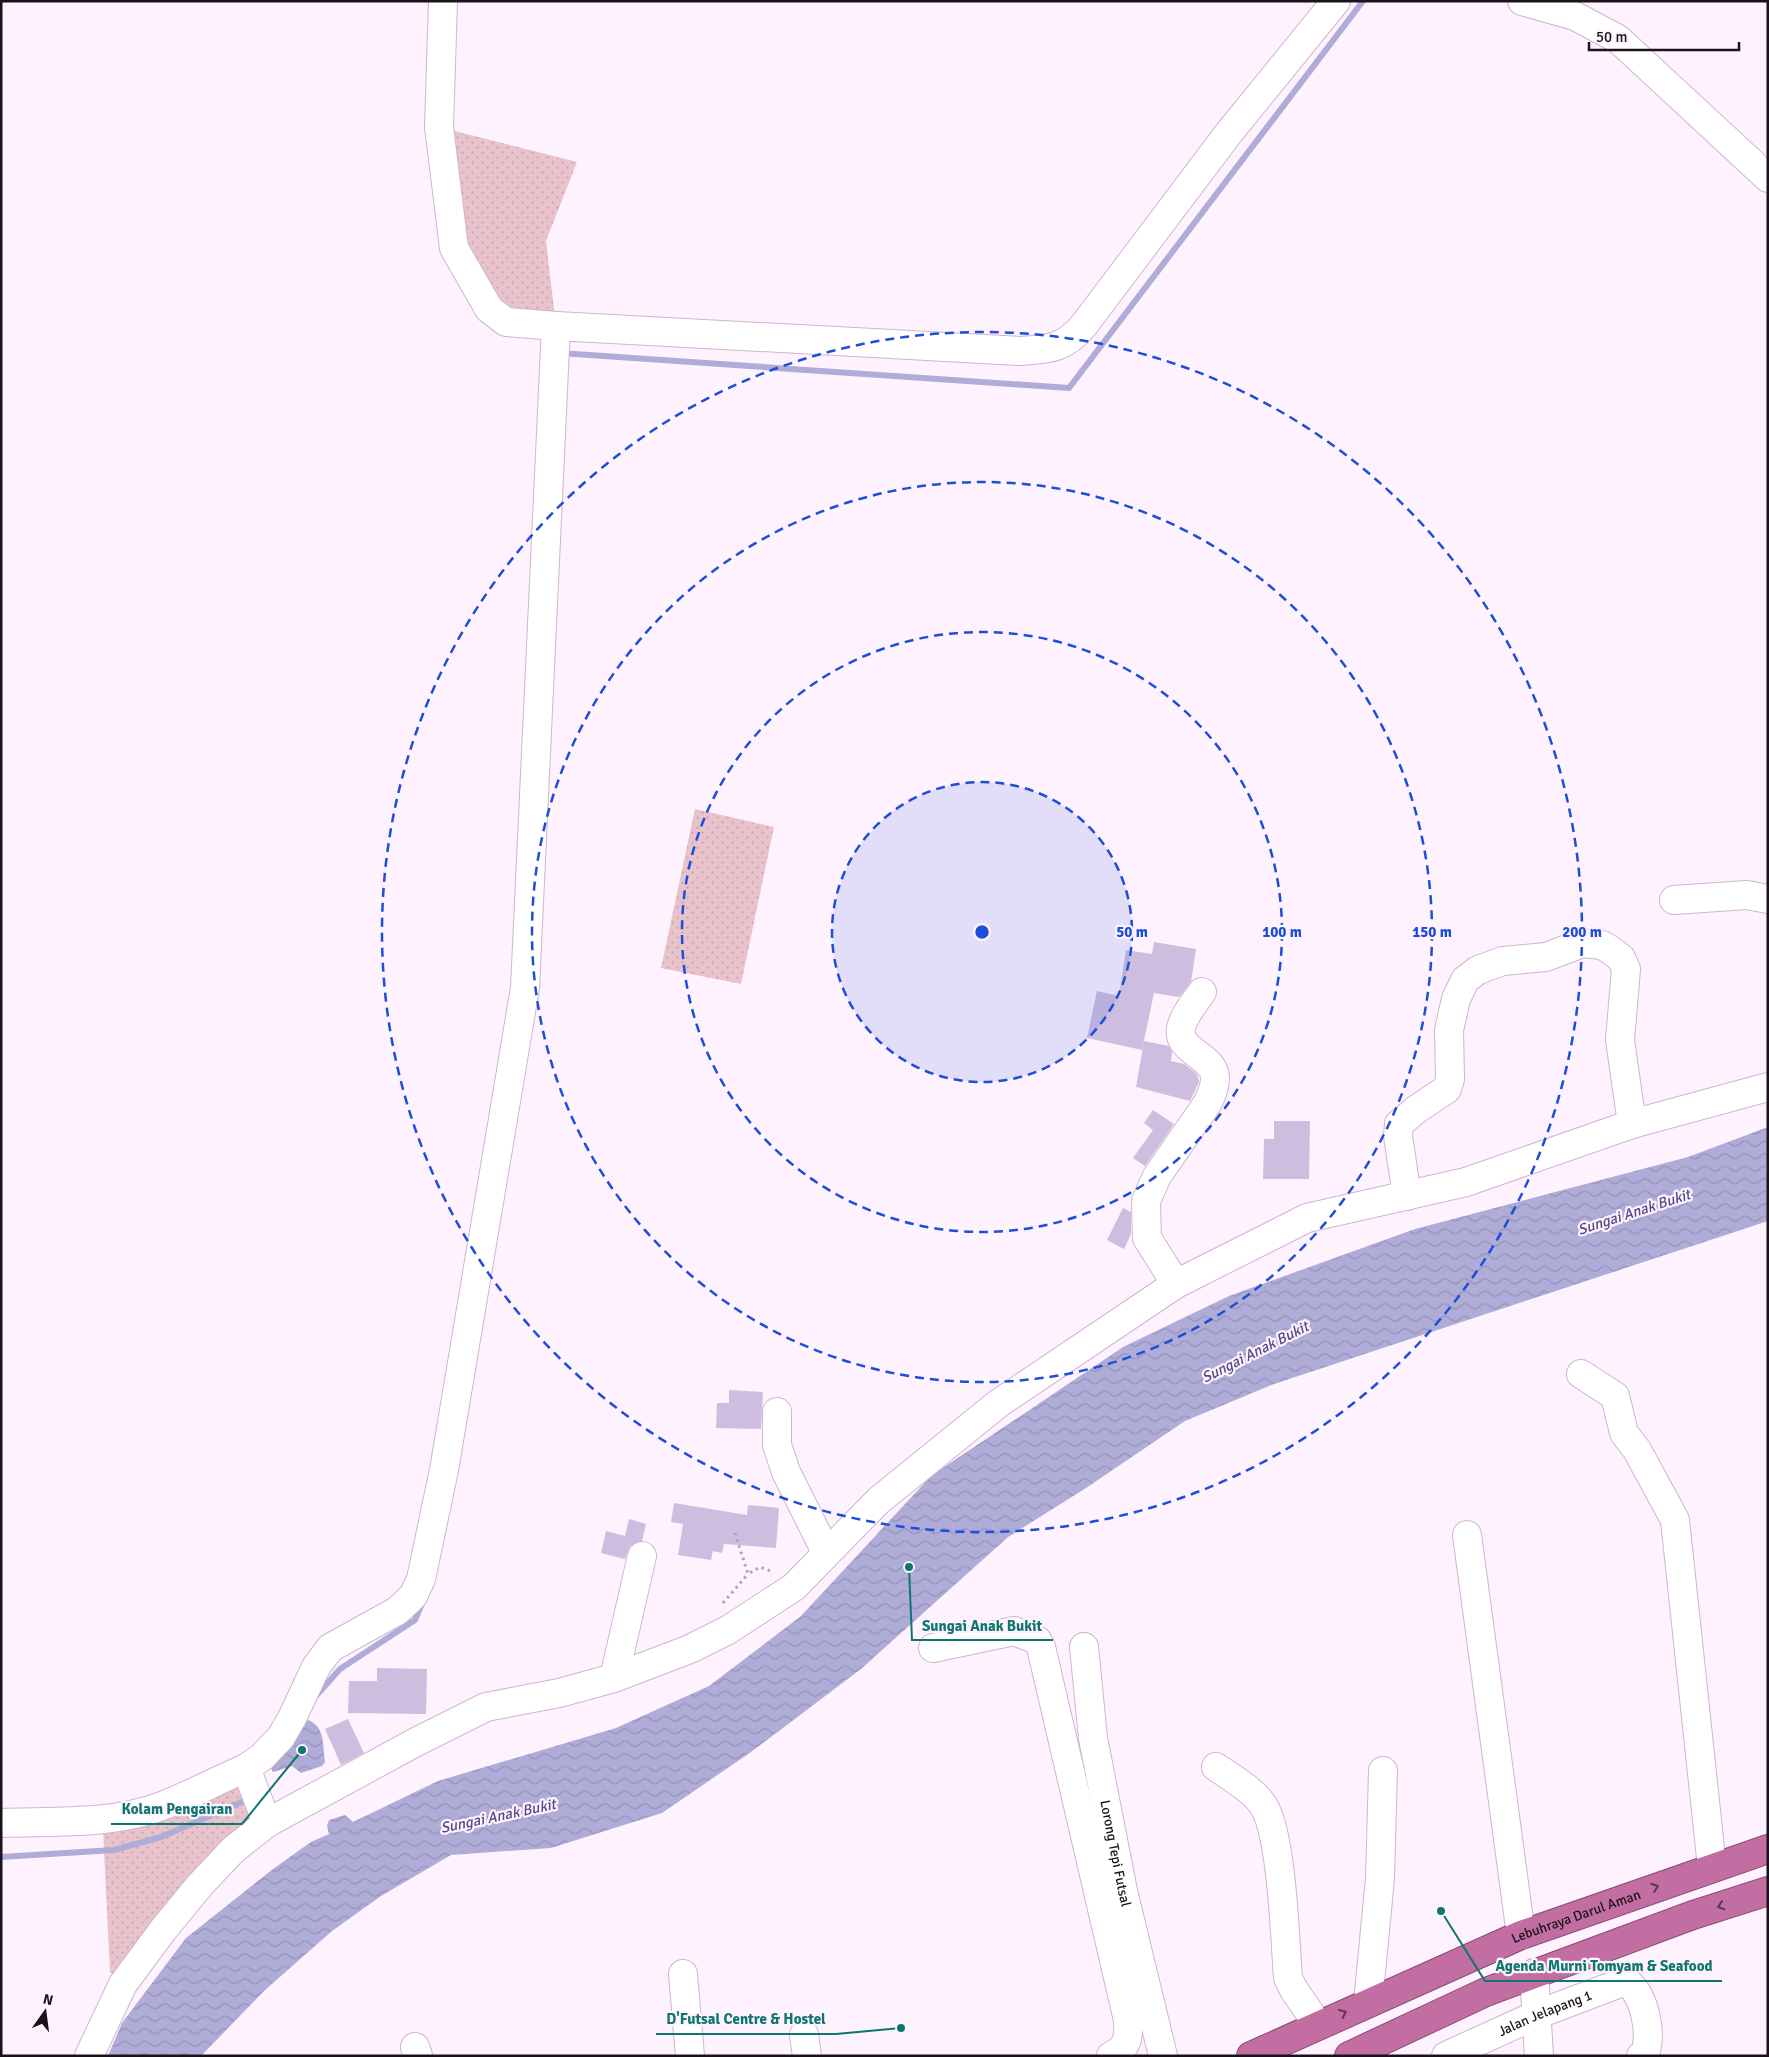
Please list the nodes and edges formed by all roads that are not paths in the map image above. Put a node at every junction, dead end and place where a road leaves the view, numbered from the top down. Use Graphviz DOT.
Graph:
graph roads {
  1 [pos="443,1"];
  2 [pos="1336,1"];
  3 [pos="1522,1"];
  4 [pos="1768,178"];
  5 [pos="556,326"];
  6 [pos="1768,899"];
  7 [pos="1674,900"];
  8 [pos="1202,992"];
  9 [pos="1768,1087"];
  10 [pos="1632,1124"];
  11 [pos="1407,1196"];
  12 [pos="1176,1284"];
  13 [pos="1581,1374"];
  14 [pos="777,1412"];
  15 [pos="1467,1535"];
  16 [pos="826,1552"];
  17 [pos="642,1556"];
  18 [pos="1084,1647"];
  19 [pos="933,1648"];
  20 [pos="614,1678"];
  21 [pos="1216,1767"];
  22 [pos="246,1768"];
  23 [pos="1383,1772"];
  24 [pos="1,1823"];
  25 [pos="267,1823"];
  26 [pos="1768,1848"];
  27 [pos="1712,1866"];
  28 [pos="1768,1891"];
  29 [pos="1521,1935"];
  30 [pos="683,1974"];
  31 [pos="1534,1974"];
  32 [pos="1486,1992"];
  33 [pos="1368,2002"];
  34 [pos="1536,2015"];
  35 [pos="1318,2025"];
  36 [pos="1643,2055"];
  37 [pos="89,2056"];
  38 [pos="690,2056"];
  39 [pos="1111,2056"];
  40 [pos="1163,2056"];
  41 [pos="1251,2056"];
  42 [pos="1349,2056"];
  43 [pos="1364,2056"];
  44 [pos="1446,2056"];
  45 [pos="1539,2056"];
  1 -- 5 [label="street"];
  2 -- 5 [label="street"];
  3 -- 4 [label="street"];
  5 -- 22 [label="street"];
  6 -- 7 [label="street"];
  8 -- 12 [label="street"];
  9 -- 10 [label="street"];
  10 -- 11 [label="street"];
  10 -- 11 [label="street"];
  11 -- 12 [label="street"];
  12 -- 16 [label="street"];
  13 -- 27 [label="street"];
  14 -- 16 [label="street"];
  15 -- 29 [label="street"];
  16 -- 20 [label="street"];
  17 -- 20 [label="street"];
  18 -- 40 [label="street, Lorong Tepi Futsal"];
  19 -- 39 [label="street"];
  20 -- 25 [label="street"];
  21 -- 35 [label="street"];
  22 -- 24 [label="street"];
  22 -- 25 [label="street"];
  23 -- 33 [label="street"];
  25 -- 37 [label="street"];
  26 -- 27 [label="highway, Lebuhraya Darul Aman"];
  29 -- 27 [label="highway, Lebuhraya Darul Aman, one-way"];
  28 -- 31 [label="highway, one-way"];
  29 -- 33 [label="highway, Lebuhraya Darul Aman"];
  30 -- 38 [label="street"];
  31 -- 32 [label="highway"];
  31 -- 34 [label="street"];
  32 -- 42 [label="highway"];
  32 -- 43 [label="highway"];
  35 -- 33 [label="highway, Lebuhraya Darul Aman, one-way"];
  34 -- 36 [label="street, Jalan Jelapang 1"];
  34 -- 44 [label="street, Jalan Jelapang 1"];
  34 -- 45 [label="street"];
  35 -- 41 [label="highway, Lebuhraya Darul Aman"];
}
